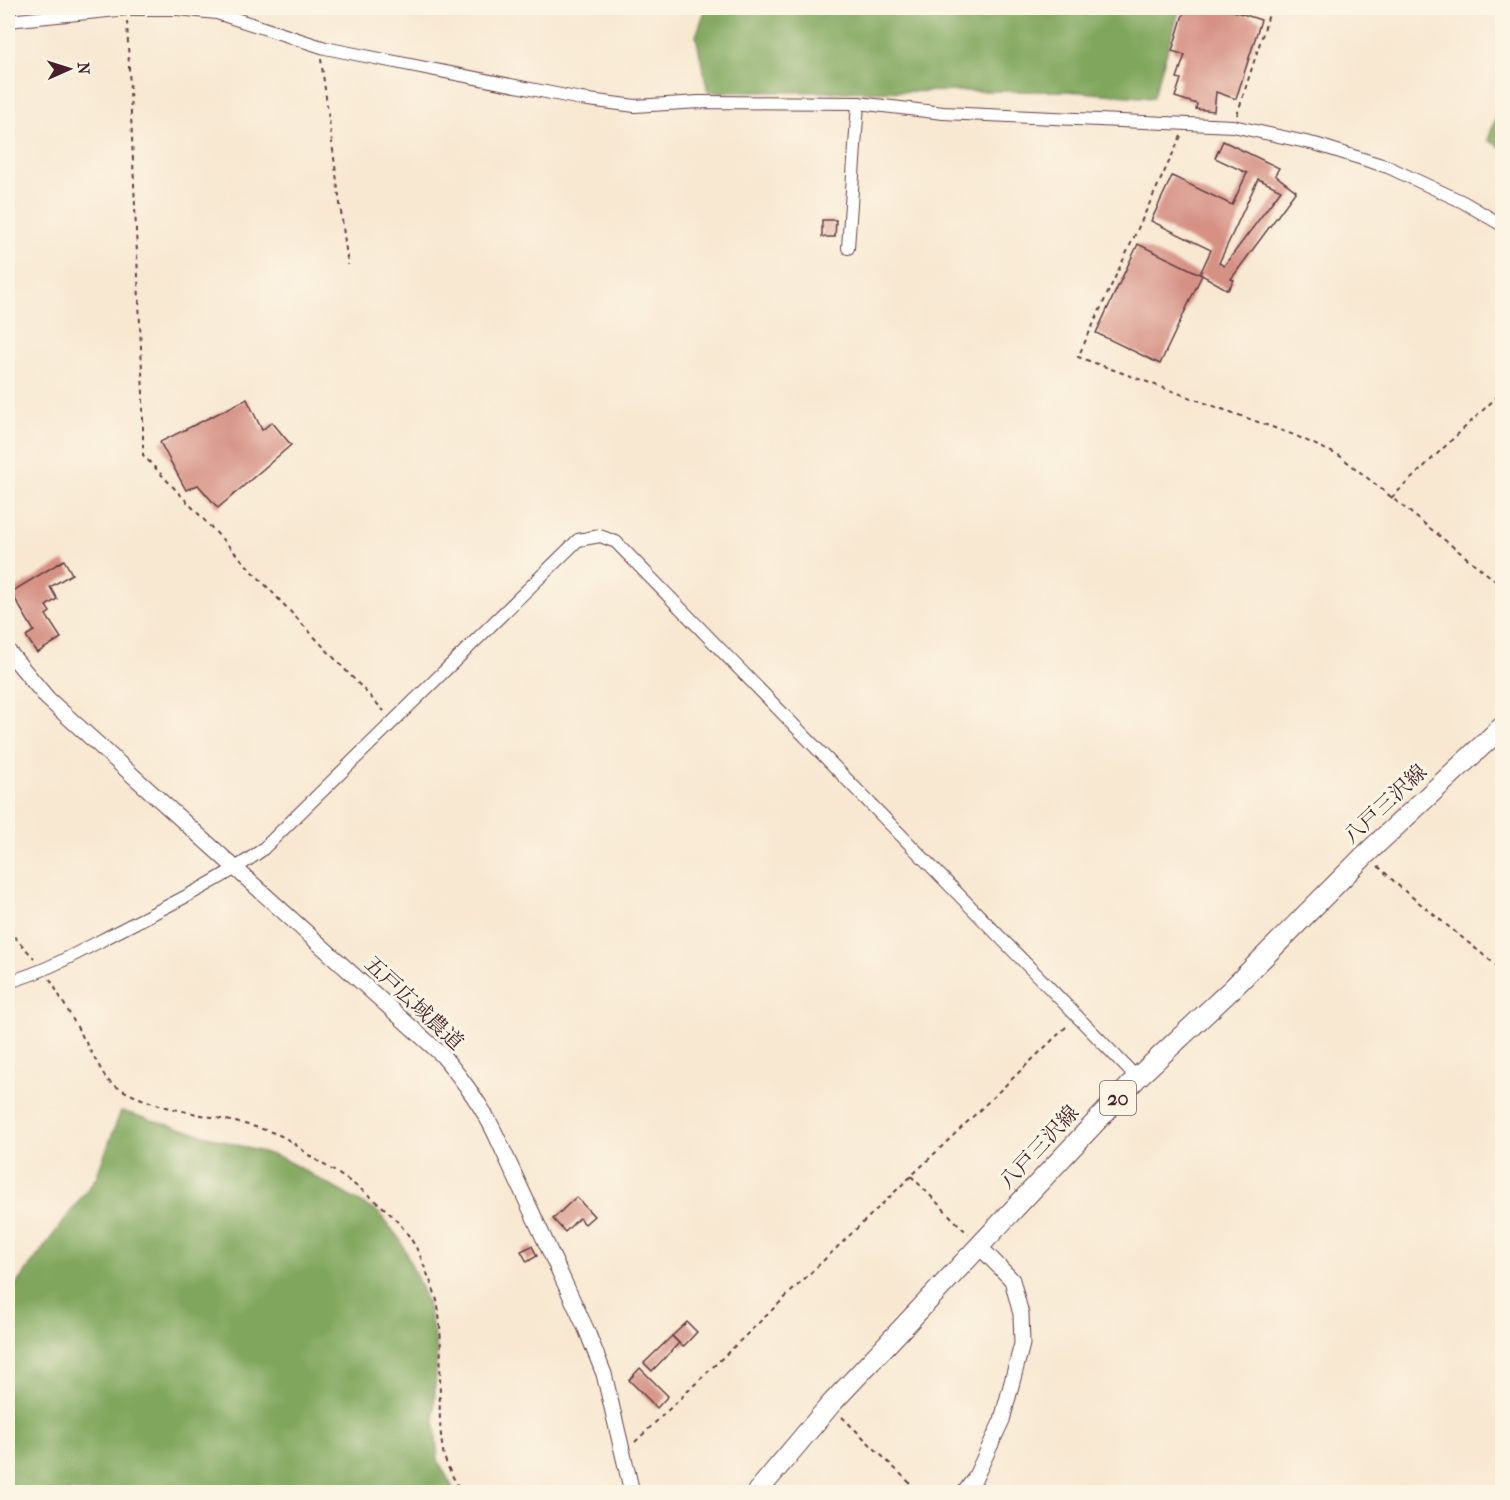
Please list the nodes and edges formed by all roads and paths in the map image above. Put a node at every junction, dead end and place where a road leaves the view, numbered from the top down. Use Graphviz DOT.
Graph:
graph roads {
  1 [pos="1271,8"];
  2 [pos="127,9"];
  3 [pos="8,21"];
  4 [pos="325,48"];
  5 [pos="858,103"];
  6 [pos="1186,123"];
  7 [pos="1233,126"];
  8 [pos="1503,225"];
  9 [pos="848,248"];
  10 [pos="348,265"];
  11 [pos="1503,392"];
  12 [pos="1391,498"];
  13 [pos="1503,586"];
  14 [pos="8,651"];
  15 [pos="394,722"];
  16 [pos="1503,727"];
  17 [pos="1366,854"];
  18 [pos="237,868"];
  19 [pos="8,930"];
  20 [pos="44,970"];
  21 [pos="1503,970"];
  22 [pos="8,982"];
  23 [pos="1077,1016"];
  24 [pos="1137,1078"];
  25 [pos="911,1176"];
  26 [pos="979,1246"];
  27 [pos="830,1405"];
  28 [pos="624,1453"];
  29 [pos="461,1492"];
  30 [pos="632,1492"];
  31 [pos="757,1492"];
  32 [pos="919,1492"];
  33 [pos="965,1492"];
  1 -- 7 [label="path"];
  2 -- 3 [label="street"];
  2 -- 4 [label="street"];
  2 -- 15 [label="path"];
  4 -- 5 [label="street"];
  4 -- 10 [label="path"];
  5 -- 6 [label="street"];
  5 -- 9 [label="street"];
  6 -- 7 [label="street"];
  6 -- 12 [label="path"];
  7 -- 8 [label="street"];
  11 -- 12 [label="path"];
  12 -- 13 [label="path"];
  14 -- 18 [label="street, 五戸広域農道"];
  15 -- 18 [label="street"];
  15 -- 23 [label="street"];
  16 -- 17 [label="main road, 八戸三沢線 / 20"];
  17 -- 21 [label="path"];
  17 -- 24 [label="main road, 八戸三沢線 / 20"];
  18 -- 20 [label="street"];
  18 -- 28 [label="street, 五戸広域農道"];
  19 -- 20 [label="path"];
  20 -- 22 [label="street"];
  20 -- 29 [label="path"];
  23 -- 24 [label="street"];
  23 -- 25 [label="path"];
  24 -- 26 [label="main road, 八戸三沢線 / 20"];
  25 -- 26 [label="path"];
  25 -- 28 [label="path"];
  26 -- 27 [label="main road, 八戸三沢線 / 20"];
  26 -- 33 [label="street"];
  27 -- 31 [label="main road, 八戸三沢線 / 20"];
  27 -- 32 [label="path"];
  28 -- 30 [label="street, 五戸広域農道"];
}
